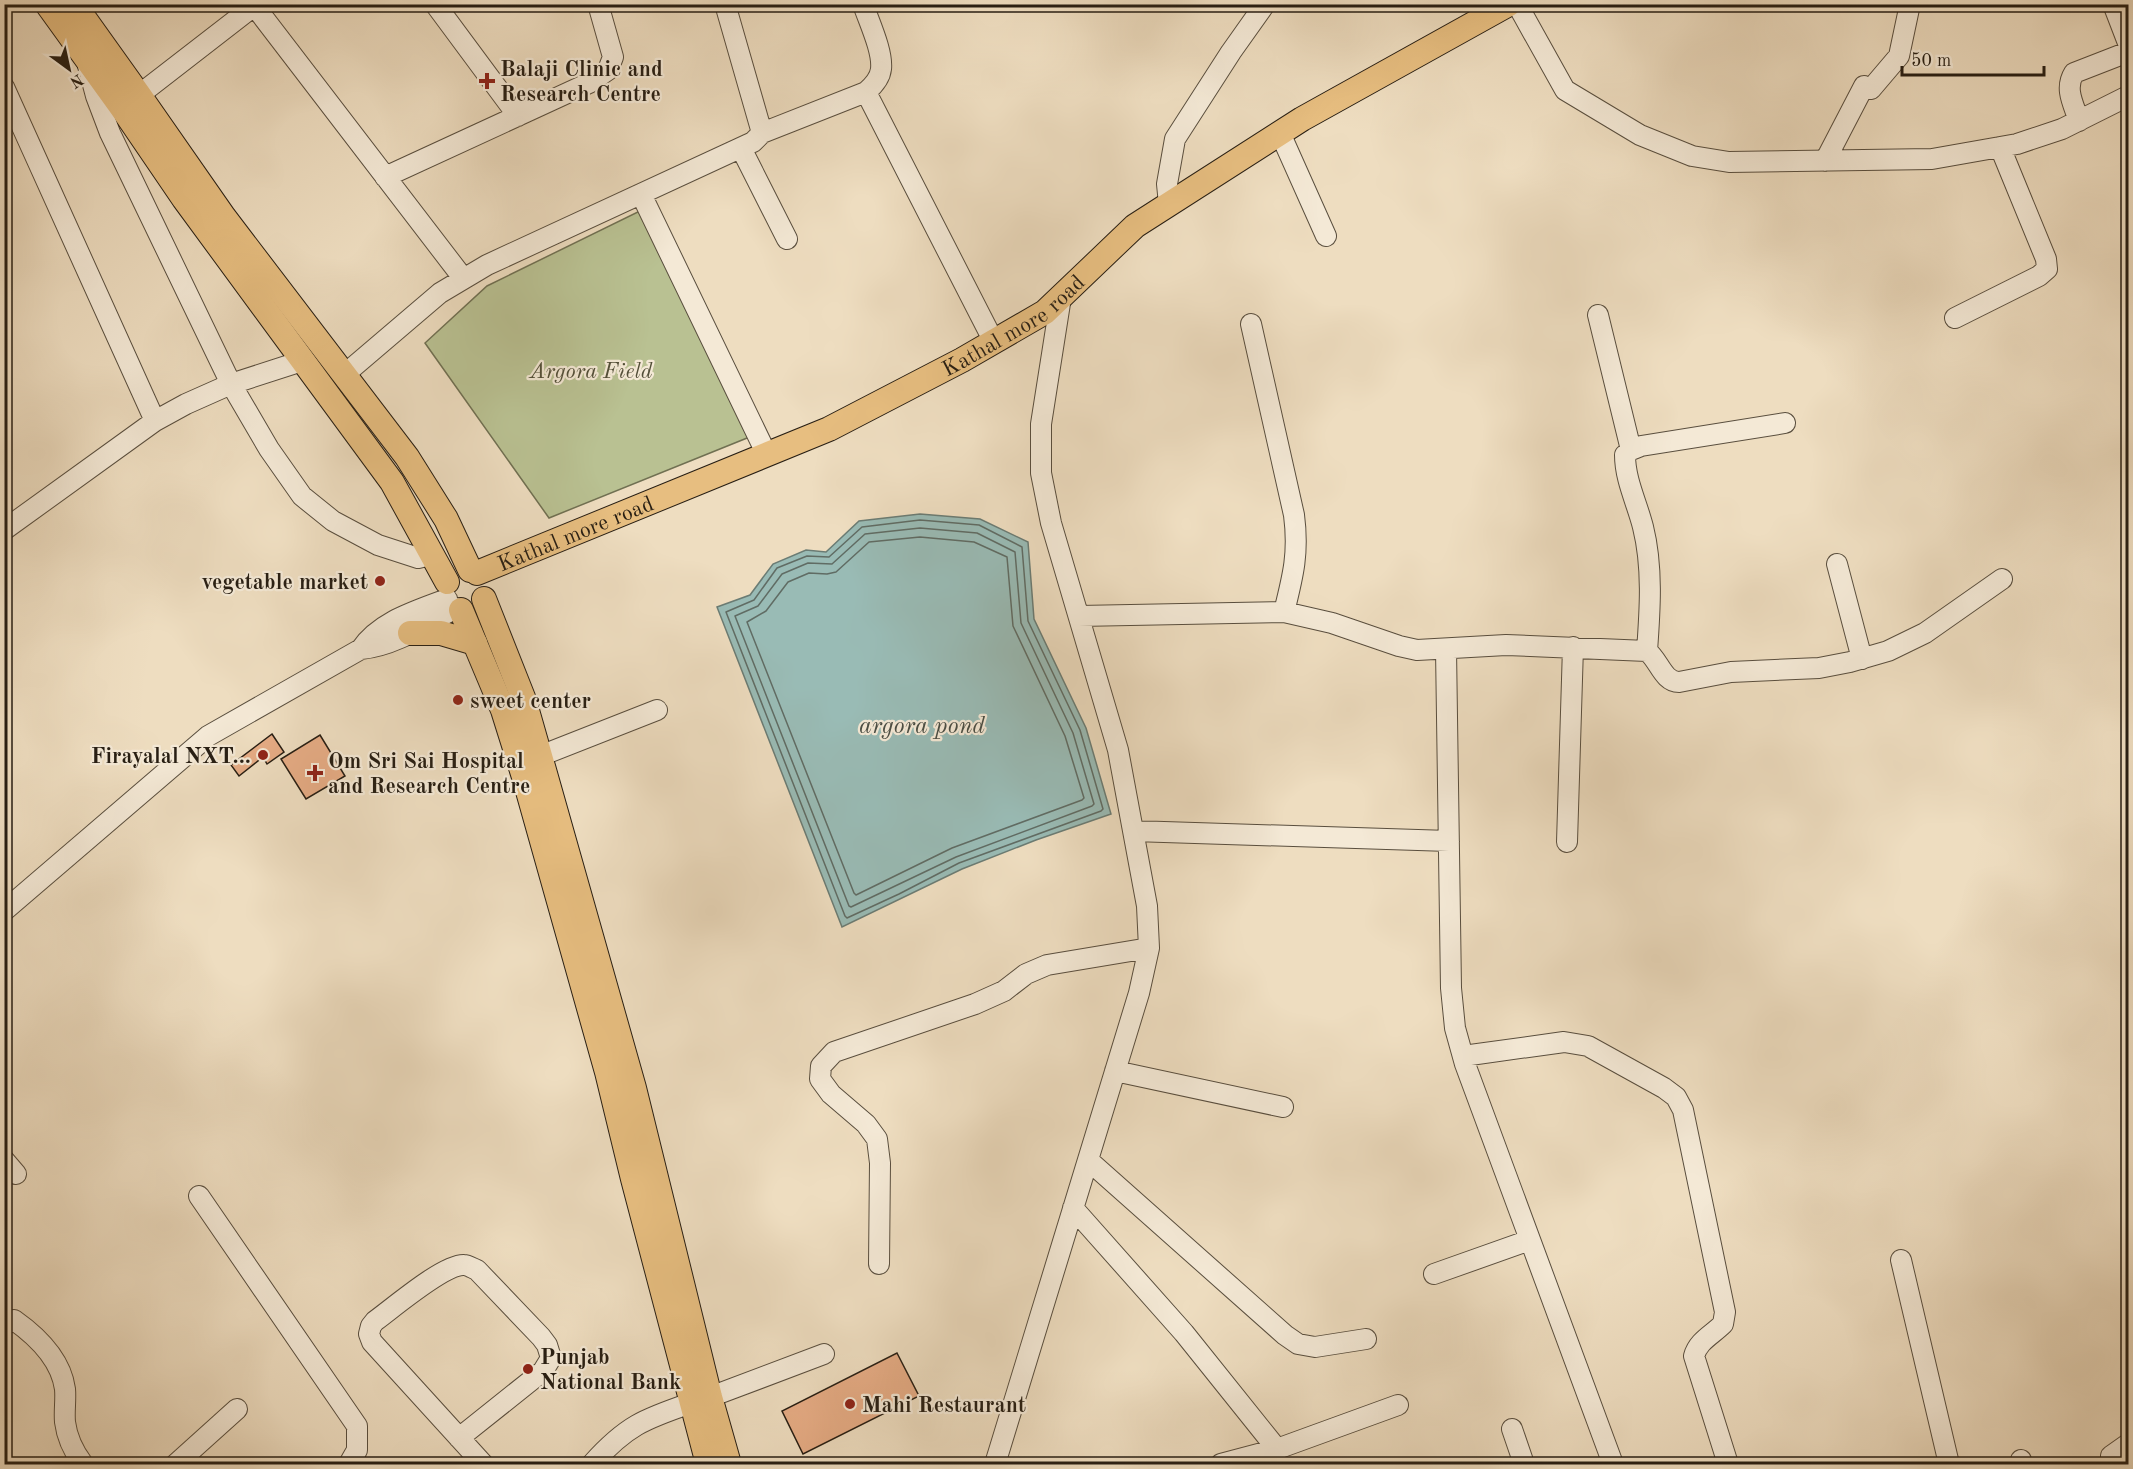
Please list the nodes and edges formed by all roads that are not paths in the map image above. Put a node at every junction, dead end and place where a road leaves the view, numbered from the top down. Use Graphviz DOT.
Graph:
graph roads {
  1 [pos="47,4"];
  2 [pos="74,4"];
  3 [pos="435,4"];
  4 [pos="598,4"];
  5 [pos="725,4"];
  6 [pos="863,4"];
  7 [pos="1265,4"];
  8 [pos="1509,4"];
  9 [pos="1517,4"];
  10 [pos="1910,4"];
  11 [pos="2113,4"];
  12 [pos="254,5"];
  13 [pos="2128,43"];
  14 [pos="2128,52"];
  15 [pos="85,57"];
  16 [pos="4,87"];
  17 [pos="866,92"];
  18 [pos="139,95"];
  19 [pos="2128,96"];
  20 [pos="518,116"];
  21 [pos="2079,121"];
  22 [pos="762,133"];
  23 [pos="1280,133"];
  24 [pos="2000,147"];
  25 [pos="741,148"];
  26 [pos="1825,161"];
  27 [pos="385,177"];
  28 [pos="641,194"];
  29 [pos="1168,204"];
  30 [pos="1326,236"];
  31 [pos="787,239"];
  32 [pos="463,278"];
  33 [pos="1061,297"];
  34 [pos="1598,315"];
  35 [pos="1955,318"];
  36 [pos="1251,324"];
  37 [pos="994,342"];
  38 [pos="302,361"];
  39 [pos="345,374"];
  40 [pos="231,384"];
  41 [pos="155,421"];
  42 [pos="1785,423"];
  43 [pos="1631,450"];
  44 [pos="767,455"];
  45 [pos="4,530"];
  46 [pos="433,554"];
  47 [pos="1837,564"];
  48 [pos="473,572"];
  49 [pos="2002,579"];
  50 [pos="484,599"];
  51 [pos="453,600"];
  52 [pos="1284,612"];
  53 [pos="1079,616"];
  54 [pos="410,633"];
  55 [pos="475,643"];
  56 [pos="1573,647"];
  57 [pos="360,649"];
  58 [pos="1446,649"];
  59 [pos="1647,651"];
  60 [pos="1862,659"];
  61 [pos="657,710"];
  62 [pos="540,756"];
  63 [pos="1133,831"];
  64 [pos="1449,841"];
  65 [pos="1567,842"];
  66 [pos="4,911"];
  67 [pos="1149,948"];
  68 [pos="1463,1056"];
  69 [pos="1115,1071"];
  70 [pos="1283,1107"];
  71 [pos="1088,1160"];
  72 [pos="199,1196"];
  73 [pos="1073,1208"];
  74 [pos="1530,1240"];
  75 [pos="1901,1260"];
  76 [pos="879,1264"];
  77 [pos="1434,1274"];
  78 [pos="4,1325"];
  79 [pos="1366,1339"];
  80 [pos="824,1354"];
  81 [pos="700,1400"];
  82 [pos="1398,1405"];
  83 [pos="237,1409"];
  84 [pos="1512,1429"];
  85 [pos="459,1438"];
  86 [pos="2128,1444"];
  87 [pos="1277,1449"];
  88 [pos="2111,1456"];
  89 [pos="83,1464"];
  90 [pos="176,1464"];
  91 [pos="349,1464"];
  92 [pos="483,1464"];
  93 [pos="592,1464"];
  94 [pos="708,1464"];
  95 [pos="729,1464"];
  96 [pos="995,1464"];
  97 [pos="1221,1464"];
  98 [pos="1524,1464"];
  99 [pos="1613,1464"];
  100 [pos="1728,1464"];
  101 [pos="1949,1464"];
  1 -- 15 [label="main road"];
  2 -- 18 [label="main road"];
  3 -- 20 [label="street"];
  4 -- 20 [label="street"];
  5 -- 22 [label="street"];
  6 -- 17 [label="street"];
  7 -- 29 [label="street"];
  8 -- 23 [label="main road, Kathal more road"];
  9 -- 26 [label="street"];
  10 -- 26 [label="street"];
  11 -- 13 [label="street"];
  12 -- 18 [label="street"];
  12 -- 27 [label="street"];
  14 -- 21 [label="street"];
  15 -- 38 [label="main road"];
  15 -- 40 [label="street"];
  16 -- 41 [label="street"];
  17 -- 22 [label="street"];
  17 -- 37 [label="street"];
  18 -- 39 [label="main road"];
  19 -- 21 [label="street"];
  20 -- 27 [label="street"];
  21 -- 24 [label="street"];
  22 -- 25 [label="street"];
  23 -- 29 [label="main road, Kathal more road"];
  23 -- 30 [label="street"];
  24 -- 26 [label="street"];
  24 -- 35 [label="street"];
  25 -- 28 [label="street"];
  25 -- 31 [label="street"];
  27 -- 32 [label="street"];
  28 -- 32 [label="street"];
  28 -- 44 [label="street"];
  29 -- 33 [label="main road, Kathal more road"];
  32 -- 39 [label="street"];
  33 -- 37 [label="main road, Kathal more road"];
  33 -- 53 [label="street"];
  34 -- 43 [label="street"];
  36 -- 52 [label="street"];
  37 -- 44 [label="main road, Kathal more road"];
  38 -- 40 [label="street"];
  38 -- 46 [label="main road"];
  39 -- 48 [label="main road"];
  40 -- 41 [label="street"];
  40 -- 46 [label="street"];
  41 -- 45 [label="street"];
  42 -- 43 [label="street"];
  43 -- 59 [label="street"];
  44 -- 48 [label="main road, Kathal more road"];
  46 -- 51 [label="main road"];
  47 -- 60 [label="street"];
  48 -- 50 [label="main road"];
  48 -- 51 [label="main road"];
  49 -- 60 [label="street"];
  50 -- 51 [label="main road"];
  50 -- 62 [label="main road"];
  51 -- 54 [label="street"];
  51 -- 55 [label="main road"];
  51 -- 57 [label="street"];
  52 -- 53 [label="street"];
  52 -- 58 [label="street"];
  53 -- 63 [label="street"];
  54 -- 55 [label="main road"];
  54 -- 57 [label="street"];
  55 -- 81 [label="main road"];
  56 -- 58 [label="street"];
  56 -- 59 [label="street"];
  56 -- 65 [label="street"];
  57 -- 66 [label="street"];
  58 -- 64 [label="street"];
  59 -- 60 [label="street"];
  61 -- 62 [label="street"];
  62 -- 81 [label="main road"];
  63 -- 64 [label="street"];
  63 -- 67 [label="street"];
  64 -- 68 [label="street"];
  67 -- 69 [label="street"];
  67 -- 76 [label="street"];
  68 -- 74 [label="street"];
  68 -- 100 [label="street"];
  69 -- 70 [label="street"];
  69 -- 71 [label="street"];
  71 -- 73 [label="street"];
  71 -- 79 [label="street"];
  72 -- 91 [label="street"];
  73 -- 87 [label="street"];
  73 -- 96 [label="street"];
  74 -- 77 [label="street"];
  74 -- 99 [label="street"];
  75 -- 101 [label="street"];
  78 -- 89 [label="street"];
  80 -- 81 [label="street"];
  81 -- 93 [label="street"];
  81 -- 94 [label="main road"];
  81 -- 95 [label="main road"];
  82 -- 87 [label="street"];
  83 -- 90 [label="street"];
  84 -- 98 [label="street"];
  85 -- 85 [label="street"];
  85 -- 92 [label="street"];
  86 -- 88 [label="street"];
  87 -- 97 [label="street"];
}
